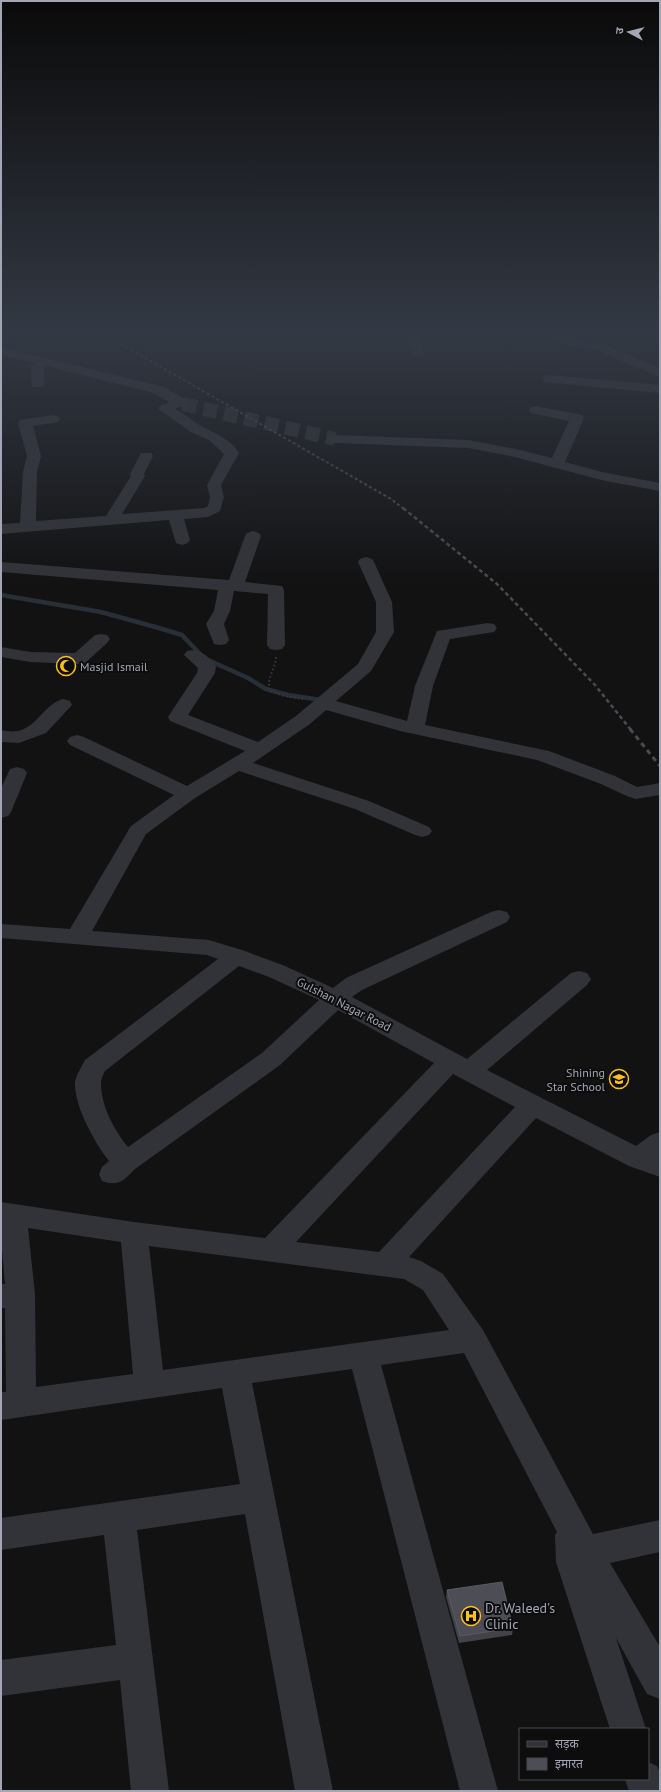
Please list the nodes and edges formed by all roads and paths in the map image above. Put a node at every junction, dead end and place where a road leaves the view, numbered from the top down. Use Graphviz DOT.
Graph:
graph roads {
  1 [pos="179,417"];
  2 [pos="570,417"];
  3 [pos="58,423"];
  4 [pos="335,439"];
  5 [pos="146,456"];
  6 [pos="557,464"];
  7 [pos="660,487"];
  8 [pos="175,514"];
  9 [pos="112,518"];
  10 [pos="28,526"];
  11 [pos="1,529"];
  12 [pos="253,536"];
  13 [pos="182,540"];
  14 [pos="366,562"];
  15 [pos="1,567"];
  16 [pos="231,586"];
  17 [pos="488,628"];
  18 [pos="101,639"];
  19 [pos="220,640"];
  20 [pos="276,645"];
  21 [pos="1,652"];
  22 [pos="193,655"];
  23 [pos="323,703"];
  24 [pos="63,705"];
  25 [pos="414,727"];
  26 [pos="1,736"];
  27 [pos="77,741"];
  28 [pos="260,750"];
  29 [pos="237,764"];
  30 [pos="17,773"];
  31 [pos="660,789"];
  32 [pos="188,794"];
  33 [pos="1,812"];
  34 [pos="422,831"];
  35 [pos="499,917"];
  36 [pos="1,931"];
  37 [pos="78,936"];
  38 [pos="238,956"];
  39 [pos="579,979"];
  40 [pos="336,998"];
  41 [pos="460,1066"];
  42 [pos="533,1104"];
  43 [pos="660,1142"];
  44 [pos="649,1163"];
  45 [pos="7,1214"];
  46 [pos="134,1233"];
  47 [pos="271,1250"];
  48 [pos="385,1264"];
  49 [pos="11,1295"];
  50 [pos="472,1339"];
  51 [pos="364,1355"];
  52 [pos="235,1373"];
  53 [pos="149,1385"];
  54 [pos="11,1405"];
  55 [pos="259,1497"];
  56 [pos="119,1516"];
  57 [pos="1,1534"];
  58 [pos="660,1536"];
  59 [pos="578,1539"];
  60 [pos="135,1660"];
  61 [pos="1,1678"];
  62 [pos="660,1681"];
  63 [pos="628,1728"];
  64 [pos="644,1780"];
  65 [pos="150,1791"];
  66 [pos="314,1791"];
  67 [pos="479,1791"];
  68 [pos="648,1791"];
  1 -- 8 [label="street"];
  2 -- 6 [label="street"];
  3 -- 10 [label="street"];
  4 -- 6 [label="street"];
  5 -- 9 [label="street"];
  6 -- 7 [label="street"];
  8 -- 9 [label="street"];
  8 -- 13 [label="street"];
  9 -- 10 [label="street"];
  10 -- 11 [label="street"];
  12 -- 16 [label="street"];
  14 -- 23 [label="street"];
  15 -- 16 [label="street"];
  16 -- 19 [label="street"];
  16 -- 20 [label="street"];
  17 -- 25 [label="street"];
  18 -- 21 [label="street"];
  20 -- 23 [label="path"];
  22 -- 28 [label="street"];
  23 -- 25 [label="street"];
  23 -- 28 [label="street"];
  24 -- 26 [label="street"];
  25 -- 31 [label="street"];
  27 -- 32 [label="street"];
  28 -- 29 [label="street"];
  29 -- 32 [label="street"];
  29 -- 34 [label="street"];
  30 -- 33 [label="street"];
  32 -- 37 [label="street"];
  35 -- 40 [label="street"];
  36 -- 37 [label="street, Gulshan Nagar Road"];
  37 -- 38 [label="street, Gulshan Nagar Road"];
  38 -- 40 [label="street, Gulshan Nagar Road"];
  38 -- 40 [label="street"];
  39 -- 41 [label="street"];
  40 -- 41 [label="street, Gulshan Nagar Road"];
  41 -- 42 [label="street, Gulshan Nagar Road"];
  41 -- 47 [label="street"];
  42 -- 44 [label="street, Gulshan Nagar Road"];
  42 -- 48 [label="street"];
  43 -- 44 [label="street"];
  45 -- 46 [label="street"];
  45 -- 49 [label="street"];
  46 -- 47 [label="street"];
  46 -- 53 [label="street"];
  47 -- 48 [label="street"];
  48 -- 50 [label="street"];
  49 -- 54 [label="street"];
  50 -- 51 [label="street"];
  50 -- 59 [label="street"];
  51 -- 52 [label="street"];
  51 -- 67 [label="street"];
  52 -- 53 [label="street"];
  52 -- 55 [label="street"];
  53 -- 54 [label="street"];
  55 -- 56 [label="street"];
  55 -- 66 [label="street"];
  56 -- 57 [label="street"];
  56 -- 60 [label="street"];
  58 -- 59 [label="street"];
  59 -- 62 [label="street"];
  59 -- 63 [label="street"];
  60 -- 61 [label="street"];
  60 -- 65 [label="street"];
  64 -- 68 [label="street"];
}
